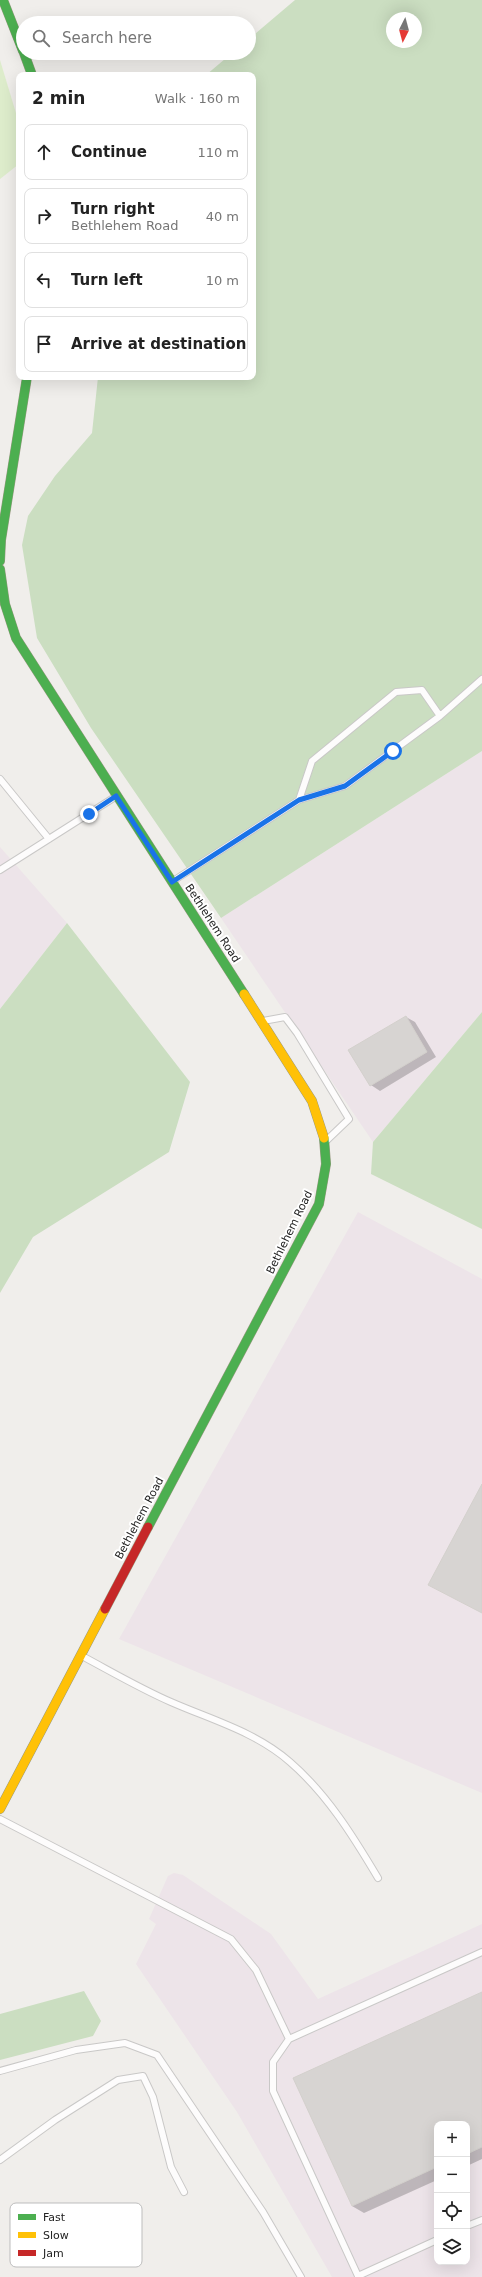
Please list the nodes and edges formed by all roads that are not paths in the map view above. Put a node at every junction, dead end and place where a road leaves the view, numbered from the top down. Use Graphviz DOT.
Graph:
graph roads {
  1 [pos="3,0"];
  2 [pos="16,34"];
  3 [pos="26,60"];
  4 [pos="31,72"];
  5 [pos="27,380"];
  6 [pos="0,561"];
  7 [pos="0,569"];
  8 [pos="482,679"];
  9 [pos="440,716"];
  10 [pos="0,779"];
  11 [pos="116,796"];
  12 [pos="299,800"];
  13 [pos="49,839"];
  14 [pos="0,870"];
  15 [pos="172,882"];
  16 [pos="262,1021"];
  17 [pos="326,1141"];
  18 [pos="81,1656"];
  19 [pos="0,1808"];
  20 [pos="0,1819"];
  21 [pos="378,1878"];
  22 [pos="482,1952"];
  23 [pos="289,2039"];
  24 [pos="0,2071"];
  25 [pos="0,2160"];
  26 [pos="184,2192"];
  27 [pos="482,2220"];
  28 [pos="470,2225"];
  29 [pos="434,2241"];
  30 [pos="358,2276"];
  31 [pos="301,2277"];
  1 -- 2 [label="street"];
  3 -- 4 [label="street"];
  5 -- 6 [label="street"];
  7 -- 11 [label="street, Bethlehem Road"];
  8 -- 9 [label="lane"];
  9 -- 12 [label="lane"];
  9 -- 12 [label="lane"];
  10 -- 13 [label="lane"];
  11 -- 13 [label="lane"];
  11 -- 15 [label="street, Bethlehem Road"];
  12 -- 15 [label="lane"];
  13 -- 14 [label="lane"];
  15 -- 16 [label="street, Bethlehem Road"];
  16 -- 17 [label="street, Bethlehem Road"];
  16 -- 17 [label="lane"];
  17 -- 18 [label="street, Bethlehem Road"];
  18 -- 19 [label="street, Bethlehem Road"];
  18 -- 21 [label="lane"];
  20 -- 23 [label="lane"];
  22 -- 23 [label="lane"];
  23 -- 30 [label="lane"];
  24 -- 31 [label="lane"];
  25 -- 26 [label="lane"];
  27 -- 28 [label="lane"];
  29 -- 30 [label="lane"];
}
